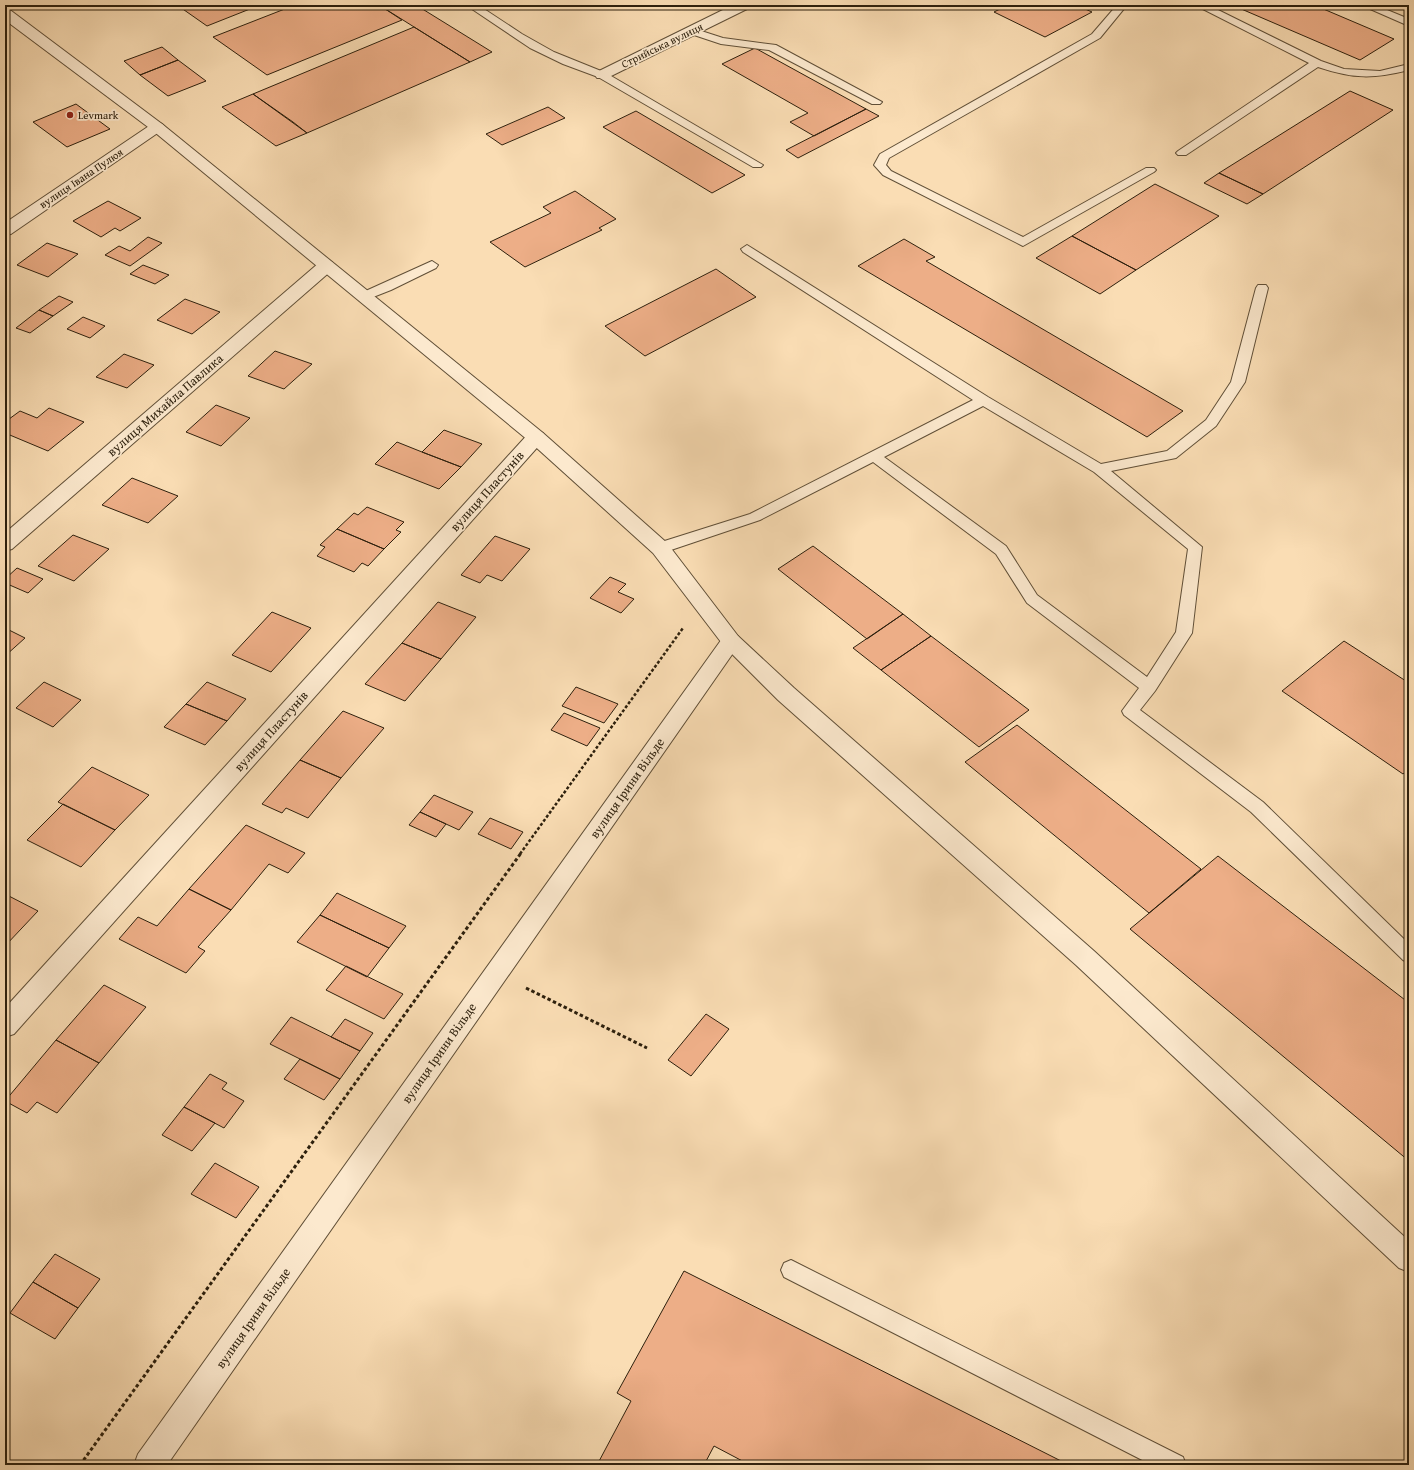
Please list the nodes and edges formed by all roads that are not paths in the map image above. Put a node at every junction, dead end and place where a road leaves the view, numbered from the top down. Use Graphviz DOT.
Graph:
graph roads {
  1 [pos="471,5"];
  2 [pos="744,5"];
  3 [pos="1122,5"];
  4 [pos="1200,5"];
  5 [pos="1366,5"];
  6 [pos="5,13"];
  7 [pos="1409,23"];
  8 [pos="692,31"];
  9 [pos="1317,63"];
  10 [pos="1409,67"];
  11 [pos="602,75"];
  12 [pos="876,102"];
  13 [pos="157,126"];
  14 [pos="1182,153"];
  15 [pos="756,165"];
  16 [pos="1150,170"];
  17 [pos="5,230"];
  18 [pos="747,249"];
  19 [pos="432,265"];
  20 [pos="326,266"];
  21 [pos="1262,288"];
  22 [pos="364,297"];
  23 [pos="983,400"];
  24 [pos="536,437"];
  25 [pos="874,456"];
  26 [pos="1099,469"];
  27 [pos="5,544"];
  28 [pos="660,548"];
  29 [pos="731,641"];
  30 [pos="1149,687"];
  31 [pos="1409,955"];
  32 [pos="5,1026"];
  33 [pos="1409,1259"];
  34 [pos="791,1270"];
  35 [pos="149,1465"];
  36 [pos="1175,1465"];
  1 -- 11 [label="lane"];
  2 -- 8 [label="street, Стрийська вулиця"];
  3 -- 16 [label="lane"];
  4 -- 9 [label="lane"];
  5 -- 7 [label="lane"];
  6 -- 13 [label="street"];
  8 -- 11 [label="street, Стрийська вулиця"];
  8 -- 12 [label="lane"];
  9 -- 10 [label="lane"];
  9 -- 14 [label="lane"];
  11 -- 15 [label="lane"];
  13 -- 17 [label="street, вулиця Івана Пулюя"];
  13 -- 20 [label="street"];
  18 -- 23 [label="lane"];
  19 -- 22 [label="lane"];
  20 -- 22 [label="street"];
  20 -- 27 [label="street, вулиця Михайла Павлика"];
  21 -- 26 [label="lane"];
  22 -- 24 [label="street"];
  23 -- 25 [label="lane"];
  23 -- 26 [label="lane"];
  24 -- 28 [label="street"];
  24 -- 32 [label="street, вулиця Пластунів"];
  25 -- 28 [label="lane"];
  25 -- 30 [label="lane"];
  26 -- 30 [label="lane"];
  28 -- 29 [label="street"];
  29 -- 33 [label="street"];
  29 -- 35 [label="street, вулиця Ірини Вільде"];
  30 -- 31 [label="lane"];
  34 -- 36 [label="lane"];
}
